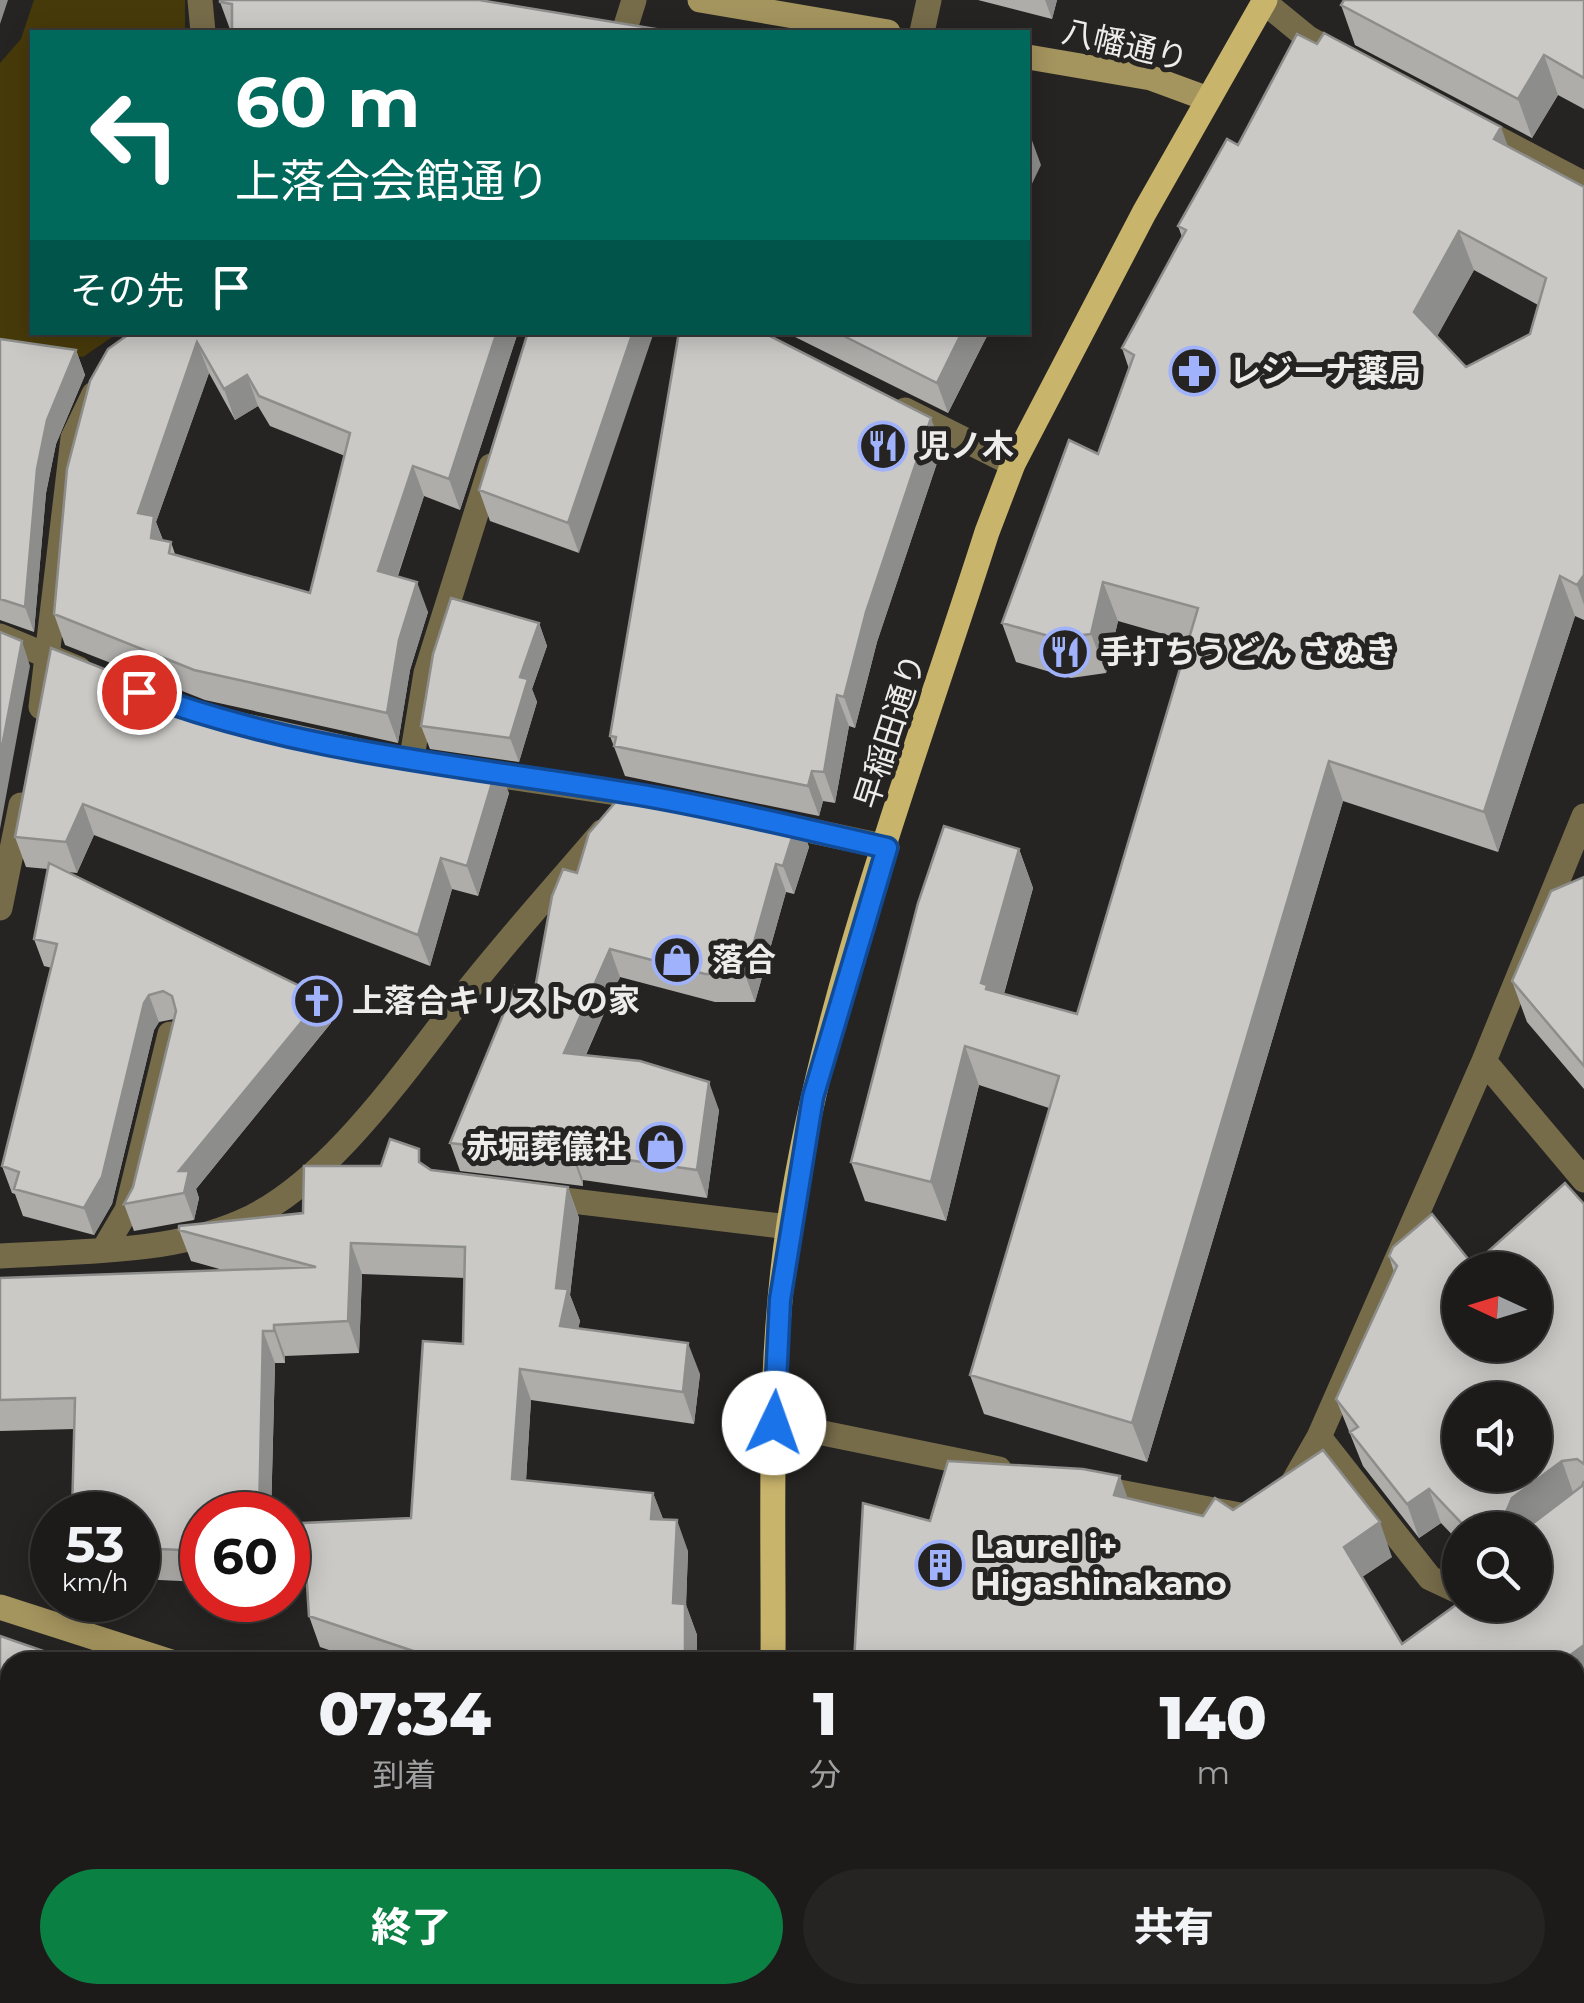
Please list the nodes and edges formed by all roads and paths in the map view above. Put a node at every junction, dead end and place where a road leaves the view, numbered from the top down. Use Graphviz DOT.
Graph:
graph roads {
  1 [pos="200,0"];
  2 [pos="634,0"];
  3 [pos="700,0"];
  4 [pos="930,0"];
  5 [pos="1265,1"];
  6 [pos="203,30"];
  7 [pos="625,30"];
  8 [pos="876,30"];
  9 [pos="922,30"];
  10 [pos="1030,57"];
  11 [pos="1377,74"];
  12 [pos="1208,99"];
  13 [pos="1463,120"];
  14 [pos="1584,184"];
  15 [pos="106,373"];
  16 [pos="881,398"];
  17 [pos="497,446"];
  18 [pos="1013,464"];
  19 [pos="0,636"];
  20 [pos="47,657"];
  21 [pos="98,677"];
  22 [pos="34,740"];
  23 [pos="27,777"];
  24 [pos="635,794"];
  25 [pos="688,805"];
  26 [pos="742,816"];
  27 [pos="1584,816"];
  28 [pos="887,848"];
  29 [pos="0,908"];
  30 [pos="170,1034"];
  31 [pos="1484,1061"];
  32 [pos="1584,1180"];
  33 [pos="522,1195"];
  34 [pos="789,1227"];
  35 [pos="104,1249"];
  36 [pos="0,1256"];
  37 [pos="774,1423"];
  38 [pos="1319,1437"];
  39 [pos="1027,1474"];
  40 [pos="1066,1482"];
  41 [pos="1442,1584"];
  42 [pos="0,1607"];
  43 [pos="140,1652"];
  44 [pos="774,1652"];
  1 -- 6 [label="street"];
  2 -- 7 [label="street"];
  3 -- 8 [label="street"];
  4 -- 9 [label="street"];
  5 -- 11 [label="street"];
  5 -- 12 [label="main road, 早稲田通り"];
  10 -- 12 [label="street, 八幡通り"];
  12 -- 18 [label="main road, 早稲田通り"];
  13 -- 14 [label="street"];
  15 -- 20 [label="street"];
  16 -- 18 [label="street"];
  17 -- 24 [label="street"];
  18 -- 28 [label="main road, 早稲田通り"];
  19 -- 20 [label="street"];
  20 -- 21 [label="street"];
  20 -- 22 [label="street"];
  23 -- 29 [label="street"];
  24 -- 25 [label="street"];
  24 -- 35 [label="street"];
  26 -- 28 [label="street"];
  27 -- 31 [label="street"];
  28 -- 34 [label="main road, 早稲田通り"];
  30 -- 35 [label="street"];
  31 -- 32 [label="street"];
  31 -- 38 [label="street"];
  33 -- 34 [label="street"];
  34 -- 37 [label="main road, 早稲田通り"];
  35 -- 36 [label="street"];
  37 -- 39 [label="street"];
  37 -- 44 [label="main road, 早稲田通り"];
  38 -- 40 [label="street"];
  38 -- 41 [label="street"];
  42 -- 43 [label="street"];
}
